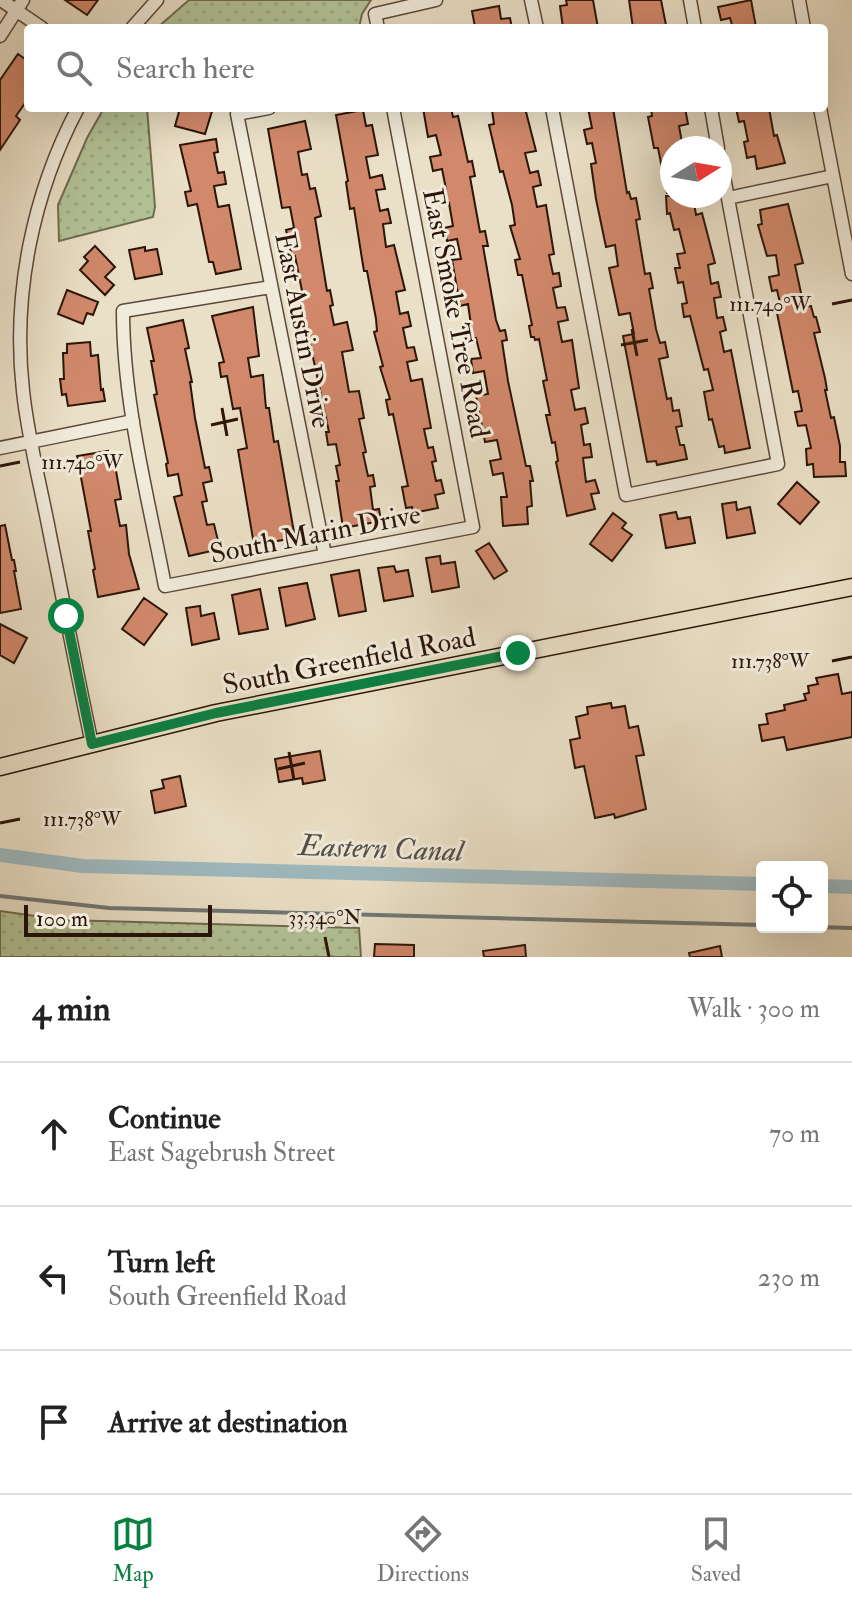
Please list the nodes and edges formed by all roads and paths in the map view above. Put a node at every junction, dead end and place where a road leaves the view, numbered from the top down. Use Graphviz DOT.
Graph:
graph roads {
  1 [pos="1,0"];
  2 [pos="157,0"];
  3 [pos="436,0"];
  4 [pos="531,0"];
  5 [pos="690,0"];
  6 [pos="799,0"];
  7 [pos="20,5"];
  8 [pos="38,24"];
  9 [pos="136,24"];
  10 [pos="377,24"];
  11 [pos="536,24"];
  12 [pos="694,24"];
  13 [pos="803,24"];
  14 [pos="0,36"];
  15 [pos="76,112"];
  16 [pos="248,112"];
  17 [pos="394,112"];
  18 [pos="553,112"];
  19 [pos="712,112"];
  20 [pos="821,112"];
  21 [pos="716,136"];
  22 [pos="833,176"];
  23 [pos="732,197"];
  24 [pos="730,208"];
  25 [pos="852,274"];
  26 [pos="271,287"];
  27 [pos="133,421"];
  28 [pos="32,442"];
  29 [pos="0,448"];
  30 [pos="473,527"];
  31 [pos="325,555"];
  32 [pos="852,587"];
  33 [pos="92,744"];
  34 [pos="0,767"];
  1 -- 7 [label="street"];
  2 -- 9 [label="street"];
  3 -- 10 [label="street"];
  4 -- 11 [label="street"];
  5 -- 12 [label="street"];
  6 -- 13 [label="street"];
  7 -- 8 [label="street"];
  7 -- 14 [label="street"];
  15 -- 28 [label="street"];
  16 -- 26 [label="street, East Austin Drive"];
  17 -- 30 [label="street, East Smoke Tree Road"];
  18 -- 24 [label="street"];
  19 -- 21 [label="street"];
  20 -- 22 [label="street"];
  22 -- 23 [label="street"];
  22 -- 25 [label="street"];
  26 -- 27 [label="street"];
  26 -- 31 [label="street, East Austin Drive"];
  27 -- 28 [label="street"];
  27 -- 31 [label="street, South Marin Drive"];
  28 -- 29 [label="street"];
  28 -- 33 [label="street"];
  30 -- 31 [label="street, South Marin Drive"];
  32 -- 33 [label="main road, South Greenfield Road"];
  33 -- 34 [label="main road, South Greenfield Road"];
}
